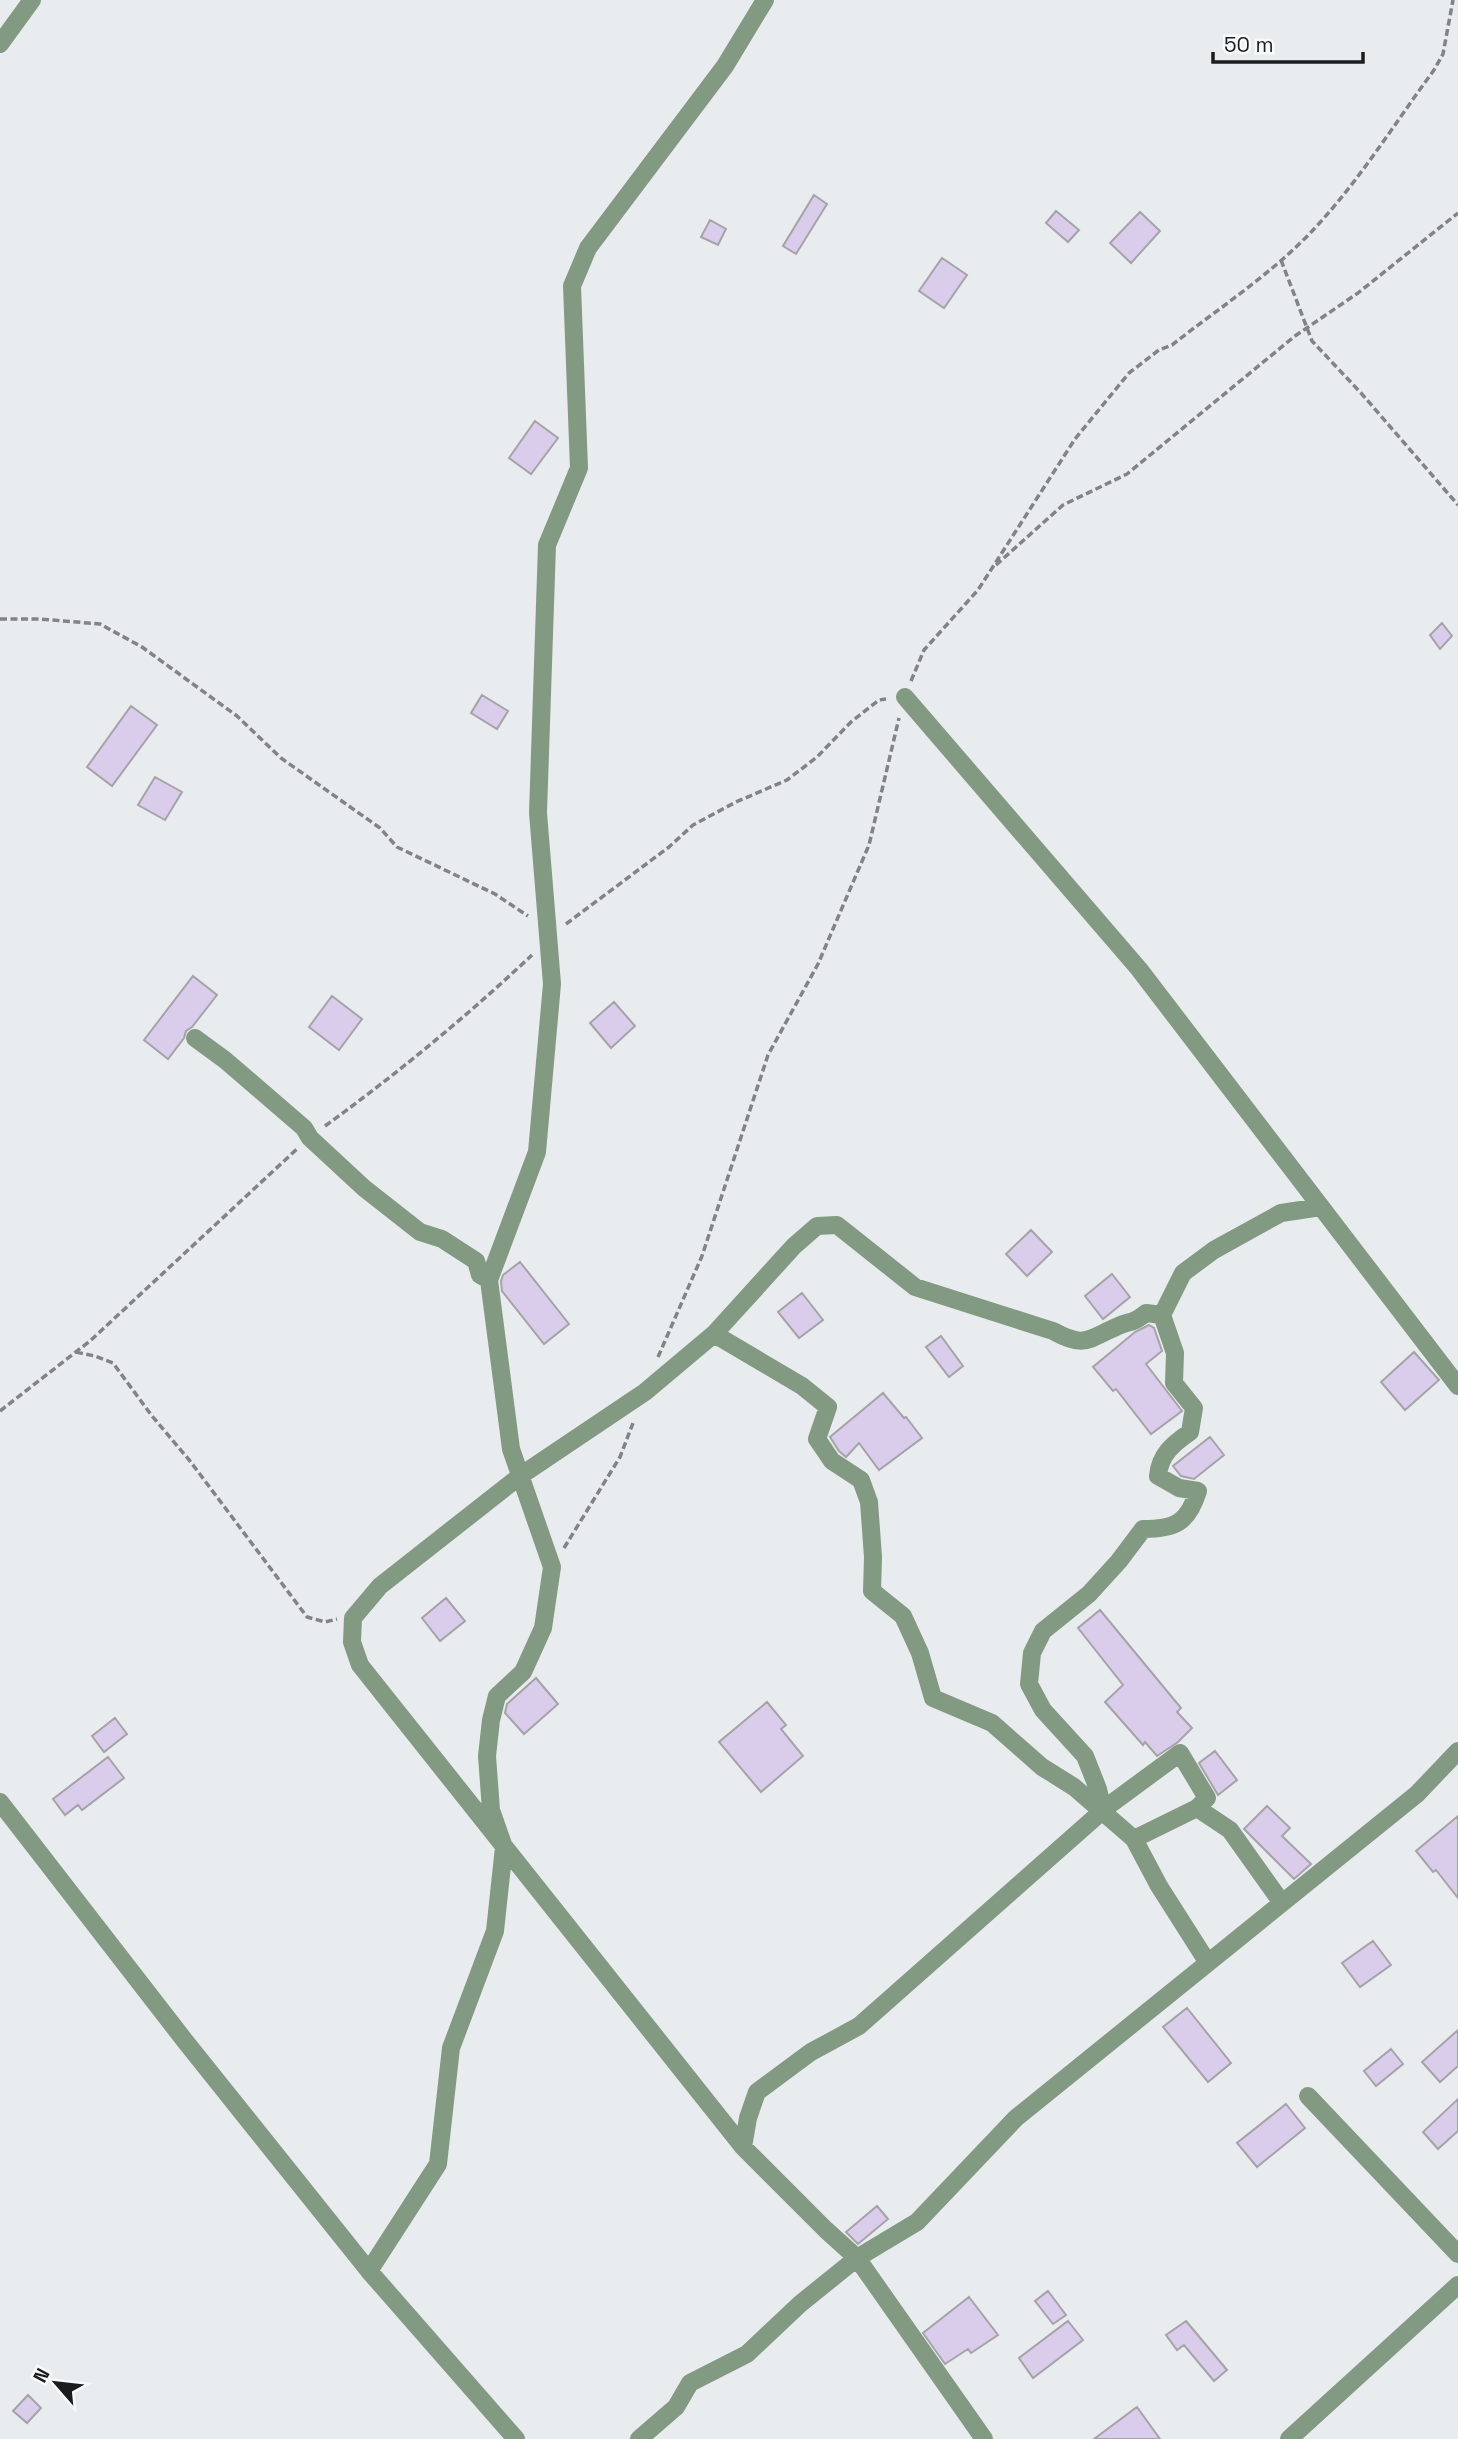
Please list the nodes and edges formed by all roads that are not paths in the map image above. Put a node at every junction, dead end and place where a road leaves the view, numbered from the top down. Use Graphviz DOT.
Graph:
graph roads {
  1 [pos="32,0"];
  2 [pos="765,0"];
  3 [pos="0,44"];
  4 [pos="905,697"];
  5 [pos="195,1038"];
  6 [pos="1321,1207"];
  7 [pos="489,1280"];
  8 [pos="1162,1315"];
  9 [pos="714,1334"];
  10 [pos="1458,1386"];
  11 [pos="520,1476"];
  12 [pos="1458,1751"];
  13 [pos="0,1802"];
  14 [pos="1197,1808"];
  15 [pos="1103,1811"];
  16 [pos="1133,1839"];
  17 [pos="504,1847"];
  18 [pos="1282,1903"];
  19 [pos="1208,1963"];
  20 [pos="1308,2096"];
  21 [pos="743,2147"];
  22 [pos="1458,2254"];
  23 [pos="857,2258"];
  24 [pos="369,2271"];
  25 [pos="1458,2286"];
  26 [pos="516,2439"];
  27 [pos="639,2439"];
  28 [pos="984,2439"];
  29 [pos="1289,2439"];
  1 -- 3 [label="street"];
  2 -- 7 [label="street"];
  4 -- 6 [label="street"];
  5 -- 7 [label="street"];
  6 -- 8 [label="street"];
  6 -- 10 [label="street"];
  7 -- 11 [label="street"];
  8 -- 9 [label="street"];
  8 -- 15 [label="street"];
  9 -- 11 [label="street"];
  9 -- 15 [label="street"];
  11 -- 17 [label="street"];
  11 -- 17 [label="street"];
  12 -- 18 [label="street"];
  13 -- 24 [label="street"];
  14 -- 15 [label="street"];
  14 -- 16 [label="street"];
  14 -- 18 [label="street"];
  15 -- 16 [label="street"];
  15 -- 21 [label="street"];
  16 -- 19 [label="street"];
  17 -- 21 [label="street"];
  17 -- 24 [label="street"];
  18 -- 19 [label="street"];
  19 -- 23 [label="street"];
  20 -- 22 [label="street"];
  21 -- 23 [label="street"];
  23 -- 27 [label="street"];
  23 -- 28 [label="street"];
  24 -- 26 [label="street"];
  25 -- 29 [label="street"];
}
